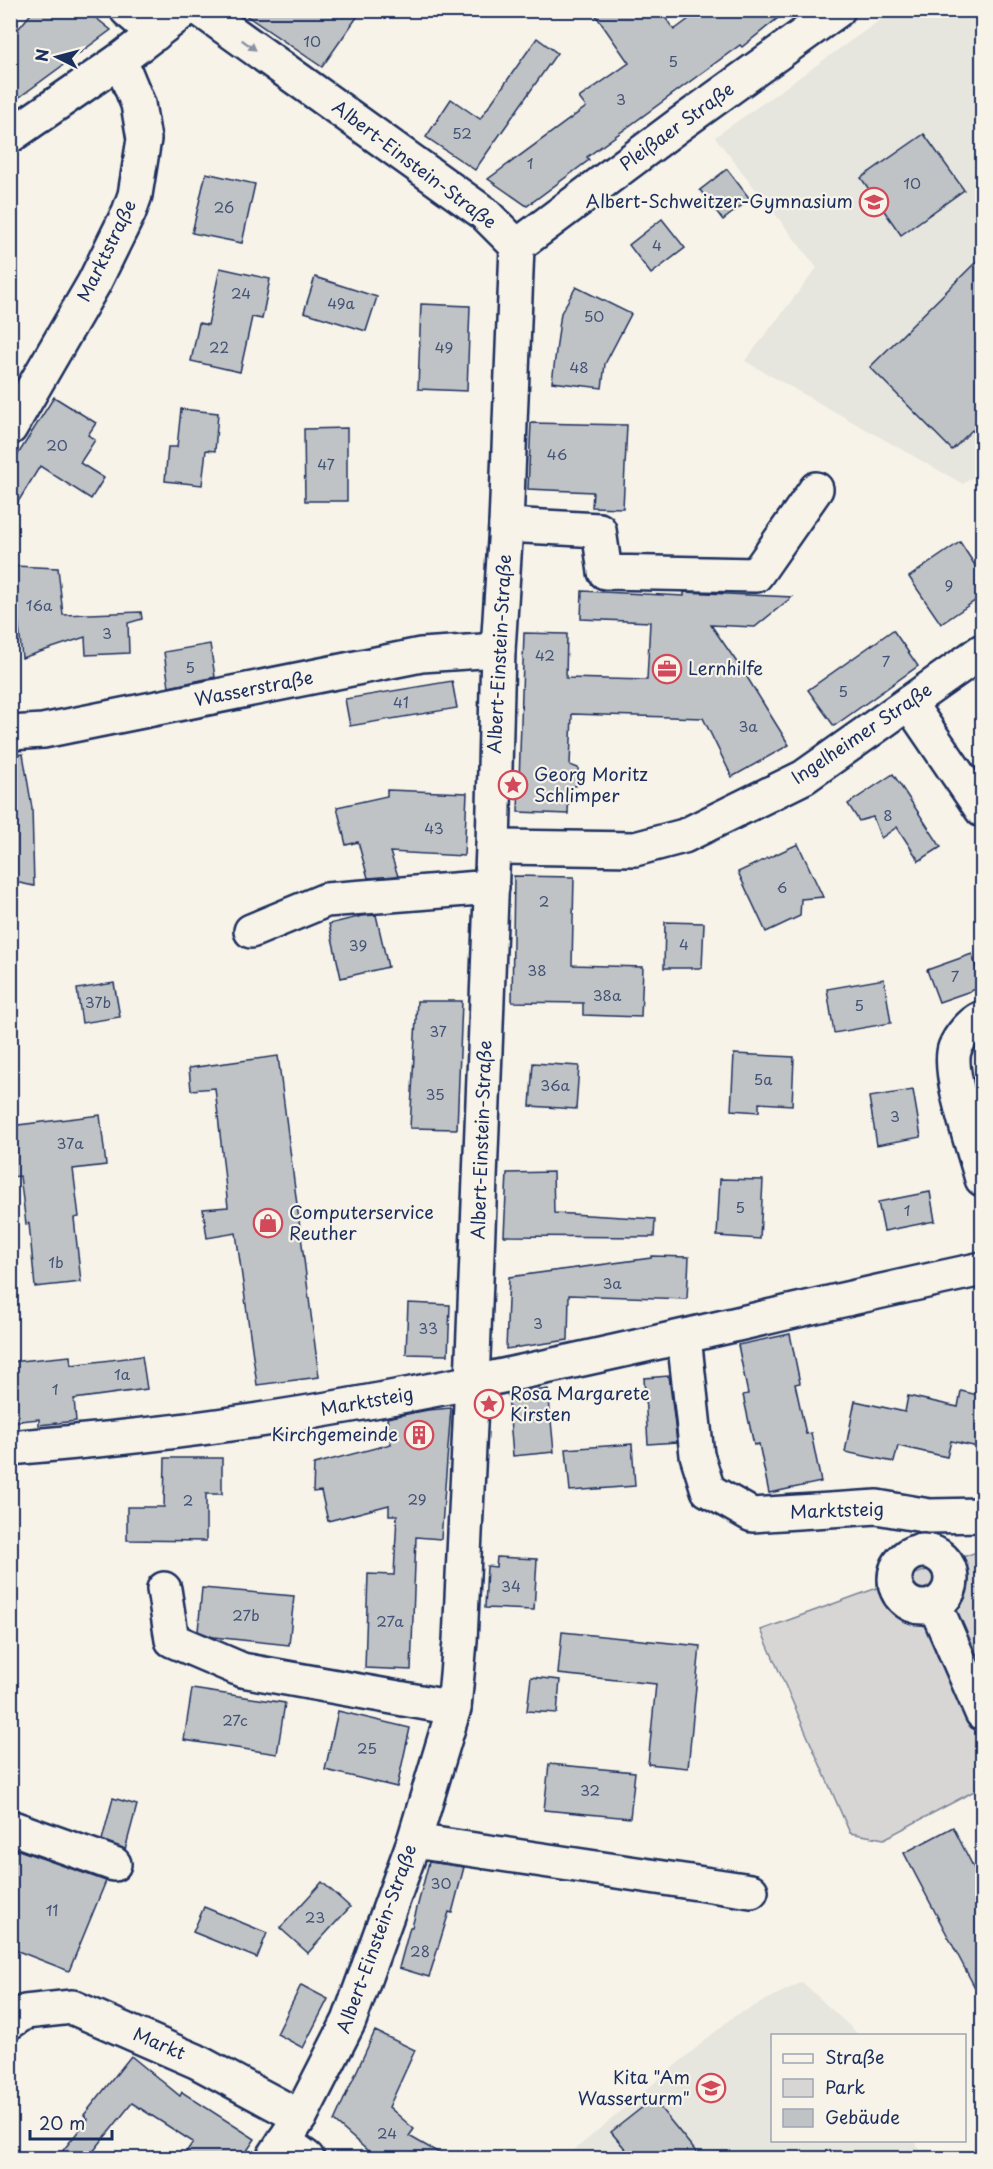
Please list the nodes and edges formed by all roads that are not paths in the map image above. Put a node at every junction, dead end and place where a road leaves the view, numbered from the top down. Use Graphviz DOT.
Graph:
graph roads {
  1 [pos="127,10"];
  2 [pos="185,10"];
  3 [pos="201,10"];
  4 [pos="838,10"];
  5 [pos="155,34"];
  6 [pos="120,60"];
  7 [pos="10,136"];
  8 [pos="517,246"];
  9 [pos="10,428"];
  10 [pos="816,489"];
  11 [pos="506,525"];
  12 [pos="498,650"];
  13 [pos="982,651"];
  14 [pos="909,703"];
  15 [pos="10,733"];
  16 [pos="982,810"];
  17 [pos="493,847"];
  18 [pos="492,887"];
  19 [pos="251,931"];
  20 [pos="982,1018"];
  21 [pos="982,1179"];
  22 [pos="982,1269"];
  23 [pos="684,1337"];
  24 [pos="472,1382"];
  25 [pos="10,1448"];
  26 [pos="982,1515"];
  27 [pos="164,1589"];
  28 [pos="935,1605"];
  29 [pos="454,1708"];
  30 [pos="982,1713"];
  31 [pos="10,1827"];
  32 [pos="414,1841"];
  33 [pos="114,1864"];
  34 [pos="751,1891"];
  35 [pos="10,2022"];
  36 [pos="291,2144"];
  1 -- 5 [label="street"];
  2 -- 5 [label="street"];
  3 -- 8 [label="street, Albert-Einstein-Straße, one-way"];
  4 -- 8 [label="street, Pleißaer Straße"];
  5 -- 6 [label="street"];
  6 -- 7 [label="street"];
  6 -- 9 [label="street, Marktstraße"];
  8 -- 11 [label="street, Albert-Einstein-Straße"];
  10 -- 11 [label="street"];
  11 -- 12 [label="street, Albert-Einstein-Straße"];
  12 -- 15 [label="street, Wasserstraße"];
  12 -- 17 [label="street, Albert-Einstein-Straße"];
  13 -- 14 [label="street, Ingelheimer Straße"];
  14 -- 16 [label="street"];
  14 -- 17 [label="street, Ingelheimer Straße"];
  17 -- 18 [label="street, Albert-Einstein-Straße"];
  18 -- 19 [label="street"];
  18 -- 24 [label="street, Albert-Einstein-Straße"];
  20 -- 21 [label="street"];
  22 -- 23 [label="street, Marktsteig"];
  23 -- 24 [label="street, Marktsteig"];
  23 -- 26 [label="street, Marktsteig"];
  24 -- 25 [label="street, Marktsteig"];
  24 -- 29 [label="street, Albert-Einstein-Straße"];
  27 -- 29 [label="street"];
  28 -- 30 [label="street"];
  29 -- 32 [label="street, Albert-Einstein-Straße"];
  31 -- 33 [label="street"];
  32 -- 34 [label="street"];
  32 -- 36 [label="street, Albert-Einstein-Straße"];
  35 -- 36 [label="street, Markt"];
}
